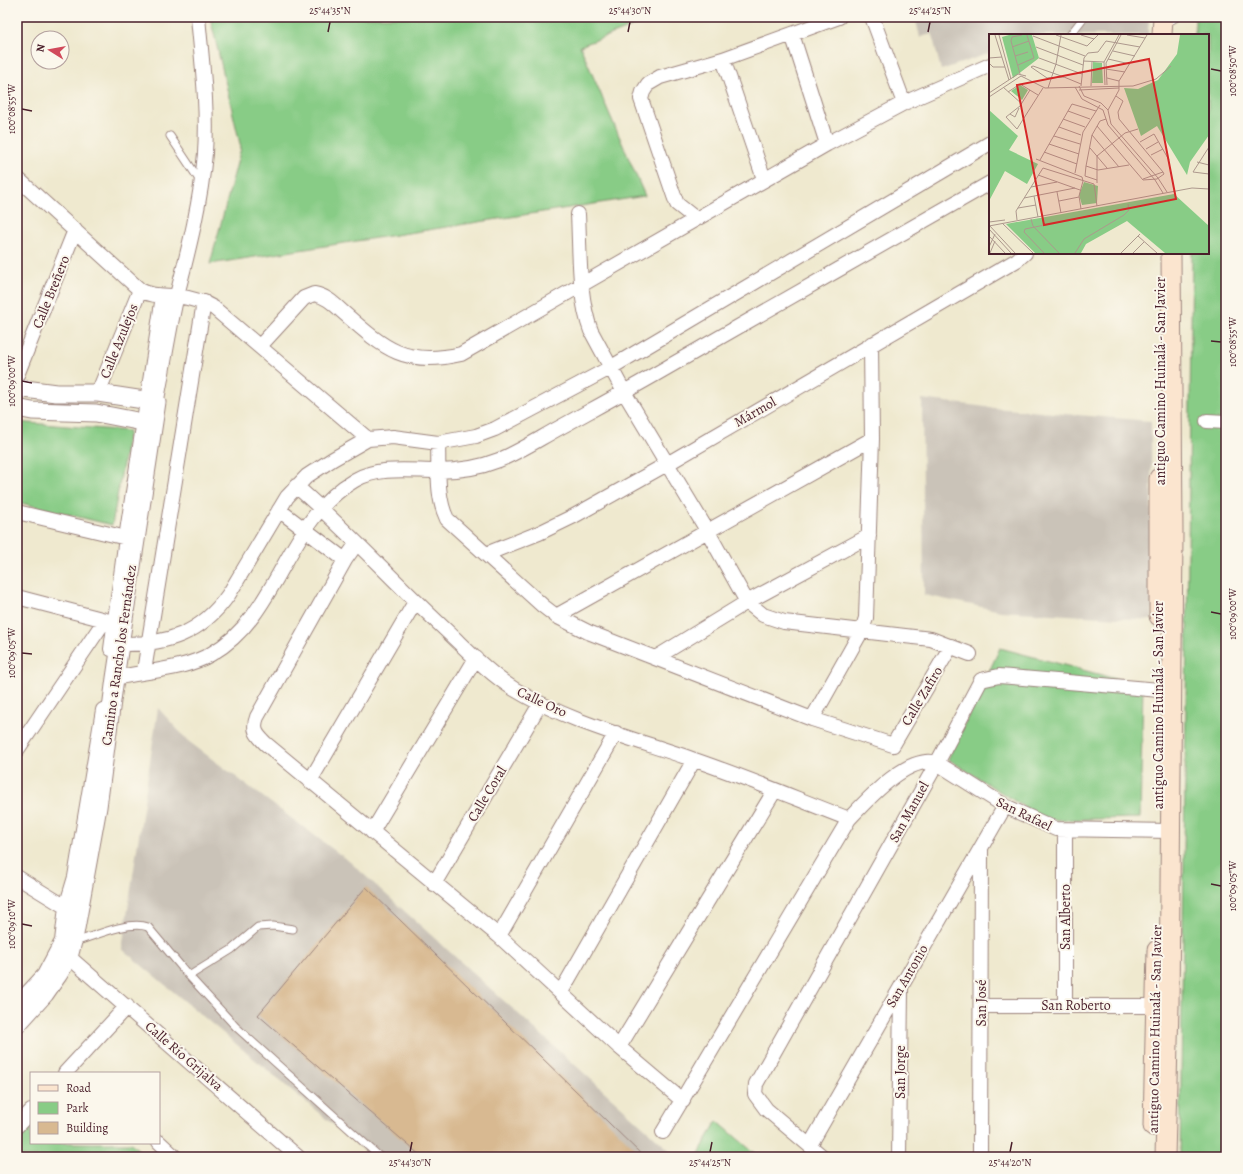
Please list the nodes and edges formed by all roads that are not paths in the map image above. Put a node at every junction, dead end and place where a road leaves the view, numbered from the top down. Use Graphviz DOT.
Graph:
graph roads {
  1 [pos="198,17"];
  2 [pos="839,17"];
  3 [pos="872,17"];
  4 [pos="1084,17"];
  5 [pos="792,34"];
  6 [pos="1071,34"];
  7 [pos="723,59"];
  8 [pos="989,69"];
  9 [pos="904,103"];
  10 [pos="170,136"];
  11 [pos="827,144"];
  12 [pos="989,144"];
  13 [pos="17,178"];
  14 [pos="764,179"];
  15 [pos="201,183"];
  16 [pos="989,184"];
  17 [pos="578,214"];
  18 [pos="696,219"];
  19 [pos="75,230"];
  20 [pos="1160,254"];
  21 [pos="1171,254"];
  22 [pos="1019,255"];
  23 [pos="582,285"];
  24 [pos="140,290"];
  25 [pos="170,296"];
  26 [pos="204,302"];
  27 [pos="871,344"];
  28 [pos="260,346"];
  29 [pos="610,368"];
  30 [pos="17,375"];
  31 [pos="17,388"];
  32 [pos="624,392"];
  33 [pos="98,393"];
  34 [pos="153,401"];
  35 [pos="17,408"];
  36 [pos="1207,421"];
  37 [pos="1226,422"];
  38 [pos="149,423"];
  39 [pos="368,439"];
  40 [pos="872,439"];
  41 [pos="438,443"];
  42 [pos="667,464"];
  43 [pos="440,471"];
  44 [pos="296,486"];
  45 [pos="320,507"];
  46 [pos="279,510"];
  47 [pos="17,512"];
  48 [pos="304,528"];
  49 [pos="708,532"];
  50 [pos="869,536"];
  51 [pos="131,539"];
  52 [pos="357,543"];
  53 [pos="486,554"];
  54 [pos="345,560"];
  55 [pos="18,598"];
  56 [pos="415,602"];
  57 [pos="747,602"];
  58 [pos="556,616"];
  59 [pos="114,622"];
  60 [pos="862,630"];
  61 [pos="120,644"];
  62 [pos="147,644"];
  63 [pos="951,646"];
  64 [pos="970,654"];
  65 [pos="658,657"];
  66 [pos="476,658"];
  67 [pos="144,671"];
  68 [pos="115,678"];
  69 [pos="1165,691"];
  70 [pos="540,704"];
  71 [pos="812,719"];
  72 [pos="616,733"];
  73 [pos="17,750"];
  74 [pos="694,760"];
  75 [pos="937,763"];
  76 [pos="310,781"];
  77 [pos="775,790"];
  78 [pos="1005,806"];
  79 [pos="849,819"];
  80 [pos="1065,830"];
  81 [pos="1164,831"];
  82 [pos="372,832"];
  83 [pos="981,849"];
  84 [pos="17,877"];
  85 [pos="434,884"];
  86 [pos="72,910"];
  87 [pos="293,929"];
  88 [pos="499,936"];
  89 [pos="71,950"];
  90 [pos="189,976"];
  91 [pos="901,987"];
  92 [pos="560,992"];
  93 [pos="17,1004"];
  94 [pos="1064,1005"];
  95 [pos="127,1006"];
  96 [pos="982,1006"];
  97 [pos="1163,1006"];
  98 [pos="17,1025"];
  99 [pos="620,1047"];
  100 [pos="73,1070"];
  101 [pos="683,1101"];
  102 [pos="30,1112"];
  103 [pos="17,1126"];
  104 [pos="664,1132"];
  105 [pos="160,1143"];
  106 [pos="810,1145"];
  107 [pos="175,1157"];
  108 [pos="298,1157"];
  109 [pos="380,1157"];
  110 [pos="822,1157"];
  111 [pos="899,1157"];
  112 [pos="980,1157"];
  113 [pos="1152,1157"];
  114 [pos="1165,1157"];
  1 -- 15 [label="street, Camino a Rancho los Fernández"];
  2 -- 5 [label="street"];
  3 -- 9 [label="street"];
  4 -- 6 [label="lane"];
  5 -- 7 [label="street"];
  5 -- 11 [label="street"];
  7 -- 14 [label="street"];
  7 -- 18 [label="street"];
  8 -- 9 [label="street"];
  9 -- 11 [label="street"];
  10 -- 15 [label="lane"];
  11 -- 14 [label="street"];
  12 -- 29 [label="street"];
  13 -- 19 [label="street"];
  14 -- 18 [label="street"];
  15 -- 25 [label="street, Camino a Rancho los Fernández"];
  16 -- 32 [label="street"];
  17 -- 23 [label="street"];
  18 -- 23 [label="street"];
  19 -- 24 [label="street"];
  19 -- 30 [label="street, Calle Breñero"];
  20 -- 69 [label="main road, antiguo Camino Huinalá - San Javier"];
  21 -- 69 [label="main road"];
  22 -- 27 [label="street, Mármol"];
  23 -- 28 [label="street"];
  23 -- 29 [label="street"];
  24 -- 25 [label="street"];
  24 -- 33 [label="street, Calle Azulejos"];
  25 -- 26 [label="street"];
  25 -- 34 [label="street, Camino a Rancho los Fernández"];
  26 -- 28 [label="street"];
  26 -- 62 [label="street"];
  27 -- 40 [label="street"];
  27 -- 42 [label="street, Mármol"];
  28 -- 39 [label="street"];
  29 -- 32 [label="street"];
  29 -- 41 [label="street"];
  31 -- 33 [label="street"];
  32 -- 42 [label="street"];
  32 -- 43 [label="street"];
  33 -- 34 [label="street"];
  34 -- 38 [label="street, Camino a Rancho los Fernández"];
  35 -- 38 [label="street"];
  36 -- 37 [label="street"];
  38 -- 51 [label="street, Camino a Rancho los Fernández"];
  39 -- 41 [label="street"];
  39 -- 44 [label="street"];
  40 -- 49 [label="street"];
  40 -- 50 [label="street"];
  41 -- 43 [label="street"];
  42 -- 49 [label="street"];
  42 -- 53 [label="street, Mármol"];
  43 -- 45 [label="street"];
  43 -- 53 [label="street"];
  44 -- 45 [label="street, Calle Oro"];
  44 -- 46 [label="street"];
  45 -- 48 [label="street"];
  45 -- 52 [label="street, Calle Oro"];
  46 -- 48 [label="street"];
  46 -- 62 [label="street"];
  47 -- 51 [label="street"];
  48 -- 54 [label="street"];
  48 -- 67 [label="street"];
  49 -- 57 [label="street"];
  49 -- 58 [label="street"];
  50 -- 57 [label="street"];
  50 -- 60 [label="street"];
  51 -- 59 [label="street, Camino a Rancho los Fernández"];
  52 -- 54 [label="street"];
  52 -- 56 [label="street, Calle Oro"];
  53 -- 58 [label="street"];
  54 -- 76 [label="street"];
  55 -- 59 [label="street"];
  56 -- 66 [label="street, Calle Oro"];
  56 -- 76 [label="street"];
  57 -- 60 [label="street"];
  57 -- 65 [label="street"];
  58 -- 65 [label="street"];
  59 -- 61 [label="street, Camino a Rancho los Fernández"];
  59 -- 73 [label="street"];
  59 -- 86 [label="street"];
  60 -- 63 [label="street"];
  60 -- 71 [label="street"];
  61 -- 62 [label="street"];
  61 -- 68 [label="street, Camino a Rancho los Fernández"];
  62 -- 67 [label="street"];
  63 -- 64 [label="street"];
  63 -- 71 [label="street, Calle Zafiro"];
  65 -- 71 [label="street"];
  66 -- 70 [label="street, Calle Oro"];
  66 -- 82 [label="street"];
  67 -- 68 [label="street"];
  68 -- 86 [label="street, Camino a Rancho los Fernández"];
  69 -- 75 [label="street, San Manuel"];
  69 -- 81 [label="main road"];
  70 -- 72 [label="street, Calle Oro"];
  70 -- 85 [label="street, Calle Coral"];
  72 -- 74 [label="street, Calle Oro"];
  72 -- 88 [label="street"];
  74 -- 77 [label="street, Calle Oro"];
  74 -- 92 [label="street"];
  75 -- 78 [label="street, San Rafael"];
  75 -- 79 [label="street"];
  75 -- 106 [label="street, San Manuel"];
  76 -- 82 [label="street"];
  77 -- 79 [label="street, Calle Oro"];
  77 -- 99 [label="street"];
  78 -- 80 [label="street, San Rafael"];
  78 -- 83 [label="street, San Antonio"];
  79 -- 101 [label="street"];
  80 -- 81 [label="street, San Rafael"];
  80 -- 94 [label="street, San Alberto"];
  81 -- 97 [label="main road"];
  82 -- 85 [label="street"];
  83 -- 91 [label="street, San Antonio"];
  83 -- 96 [label="street, San José"];
  84 -- 86 [label="street"];
  85 -- 88 [label="street"];
  86 -- 89 [label="street, Camino a Rancho los Fernández"];
  86 -- 93 [label="street"];
  87 -- 90 [label="lane"];
  88 -- 92 [label="street"];
  89 -- 90 [label="lane"];
  89 -- 95 [label="street, Calle Río Grijalva"];
  89 -- 98 [label="street, Camino a Rancho los Fernández"];
  90 -- 109 [label="lane"];
  91 -- 106 [label="street, San Antonio"];
  91 -- 111 [label="street, San Jorge"];
  92 -- 99 [label="street"];
  94 -- 96 [label="street, San Roberto"];
  94 -- 97 [label="street, San Roberto"];
  95 -- 100 [label="street"];
  95 -- 108 [label="street, Calle Río Grijalva"];
  96 -- 112 [label="street, San José"];
  97 -- 113 [label="main road, antiguo Camino Huinalá - San Javier"];
  97 -- 114 [label="main road"];
  99 -- 101 [label="street"];
  101 -- 104 [label="street"];
  102 -- 103 [label="street"];
  105 -- 107 [label="street"];
  106 -- 110 [label="street, San Manuel"];
}
